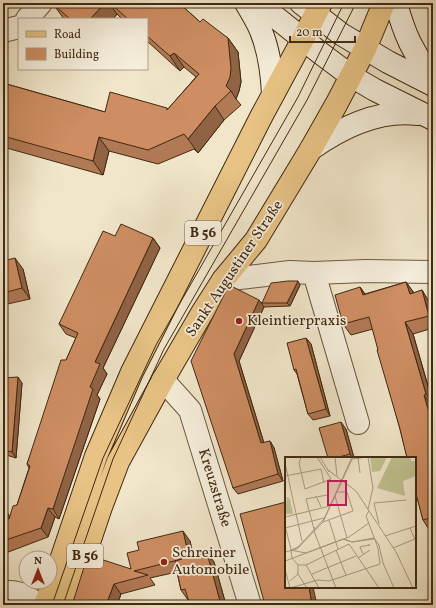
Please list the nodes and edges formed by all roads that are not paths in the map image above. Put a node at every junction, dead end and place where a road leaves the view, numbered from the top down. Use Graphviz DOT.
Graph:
graph roads {
  1 [pos="41,3"];
  2 [pos="246,3"];
  3 [pos="258,3"];
  4 [pos="384,3"];
  5 [pos="396,3"];
  6 [pos="313,7"];
  7 [pos="28,18"];
  8 [pos="18,27"];
  9 [pos="3,31"];
  10 [pos="303,39"];
  11 [pos="364,48"];
  12 [pos="351,76"];
  13 [pos="433,78"];
  14 [pos="433,85"];
  15 [pos="273,94"];
  16 [pos="428,117"];
  17 [pos="312,150"];
  18 [pos="433,272"];
  19 [pos="314,273"];
  20 [pos="223,280"];
  21 [pos="163,380"];
  22 [pos="358,423"];
  23 [pos="3,592"];
  24 [pos="35,605"];
  25 [pos="45,605"];
  26 [pos="68,605"];
  27 [pos="250,605"];
  1 -- 7 [label="street"];
  2 -- 15 [label="street"];
  3 -- 10 [label="street"];
  4 -- 11 [label="main road, Sankt Augustiner Straße / B 56"];
  5 -- 13 [label="street"];
  6 -- 10 [label="main road, B 56"];
  6 -- 11 [label="street"];
  8 -- 9 [label="street"];
  10 -- 12 [label="street"];
  10 -- 15 [label="main road, B 56"];
  11 -- 12 [label="main road, Sankt Augustiner Straße / B 56"];
  11 -- 14 [label="street"];
  12 -- 16 [label="street"];
  12 -- 17 [label="main road, Sankt Augustiner Straße / B 56"];
  15 -- 25 [label="main road, B 56"];
  16 -- 17 [label="street"];
  17 -- 20 [label="main road, Sankt Augustiner Straße / B 56"];
  18 -- 19 [label="street"];
  19 -- 20 [label="street"];
  19 -- 22 [label="street"];
  20 -- 21 [label="main road, Sankt Augustiner Straße / B 56"];
  21 -- 26 [label="main road, Sankt Augustiner Straße / B 56"];
  21 -- 27 [label="street, Kreuzstraße"];
  23 -- 24 [label="street"];
}
